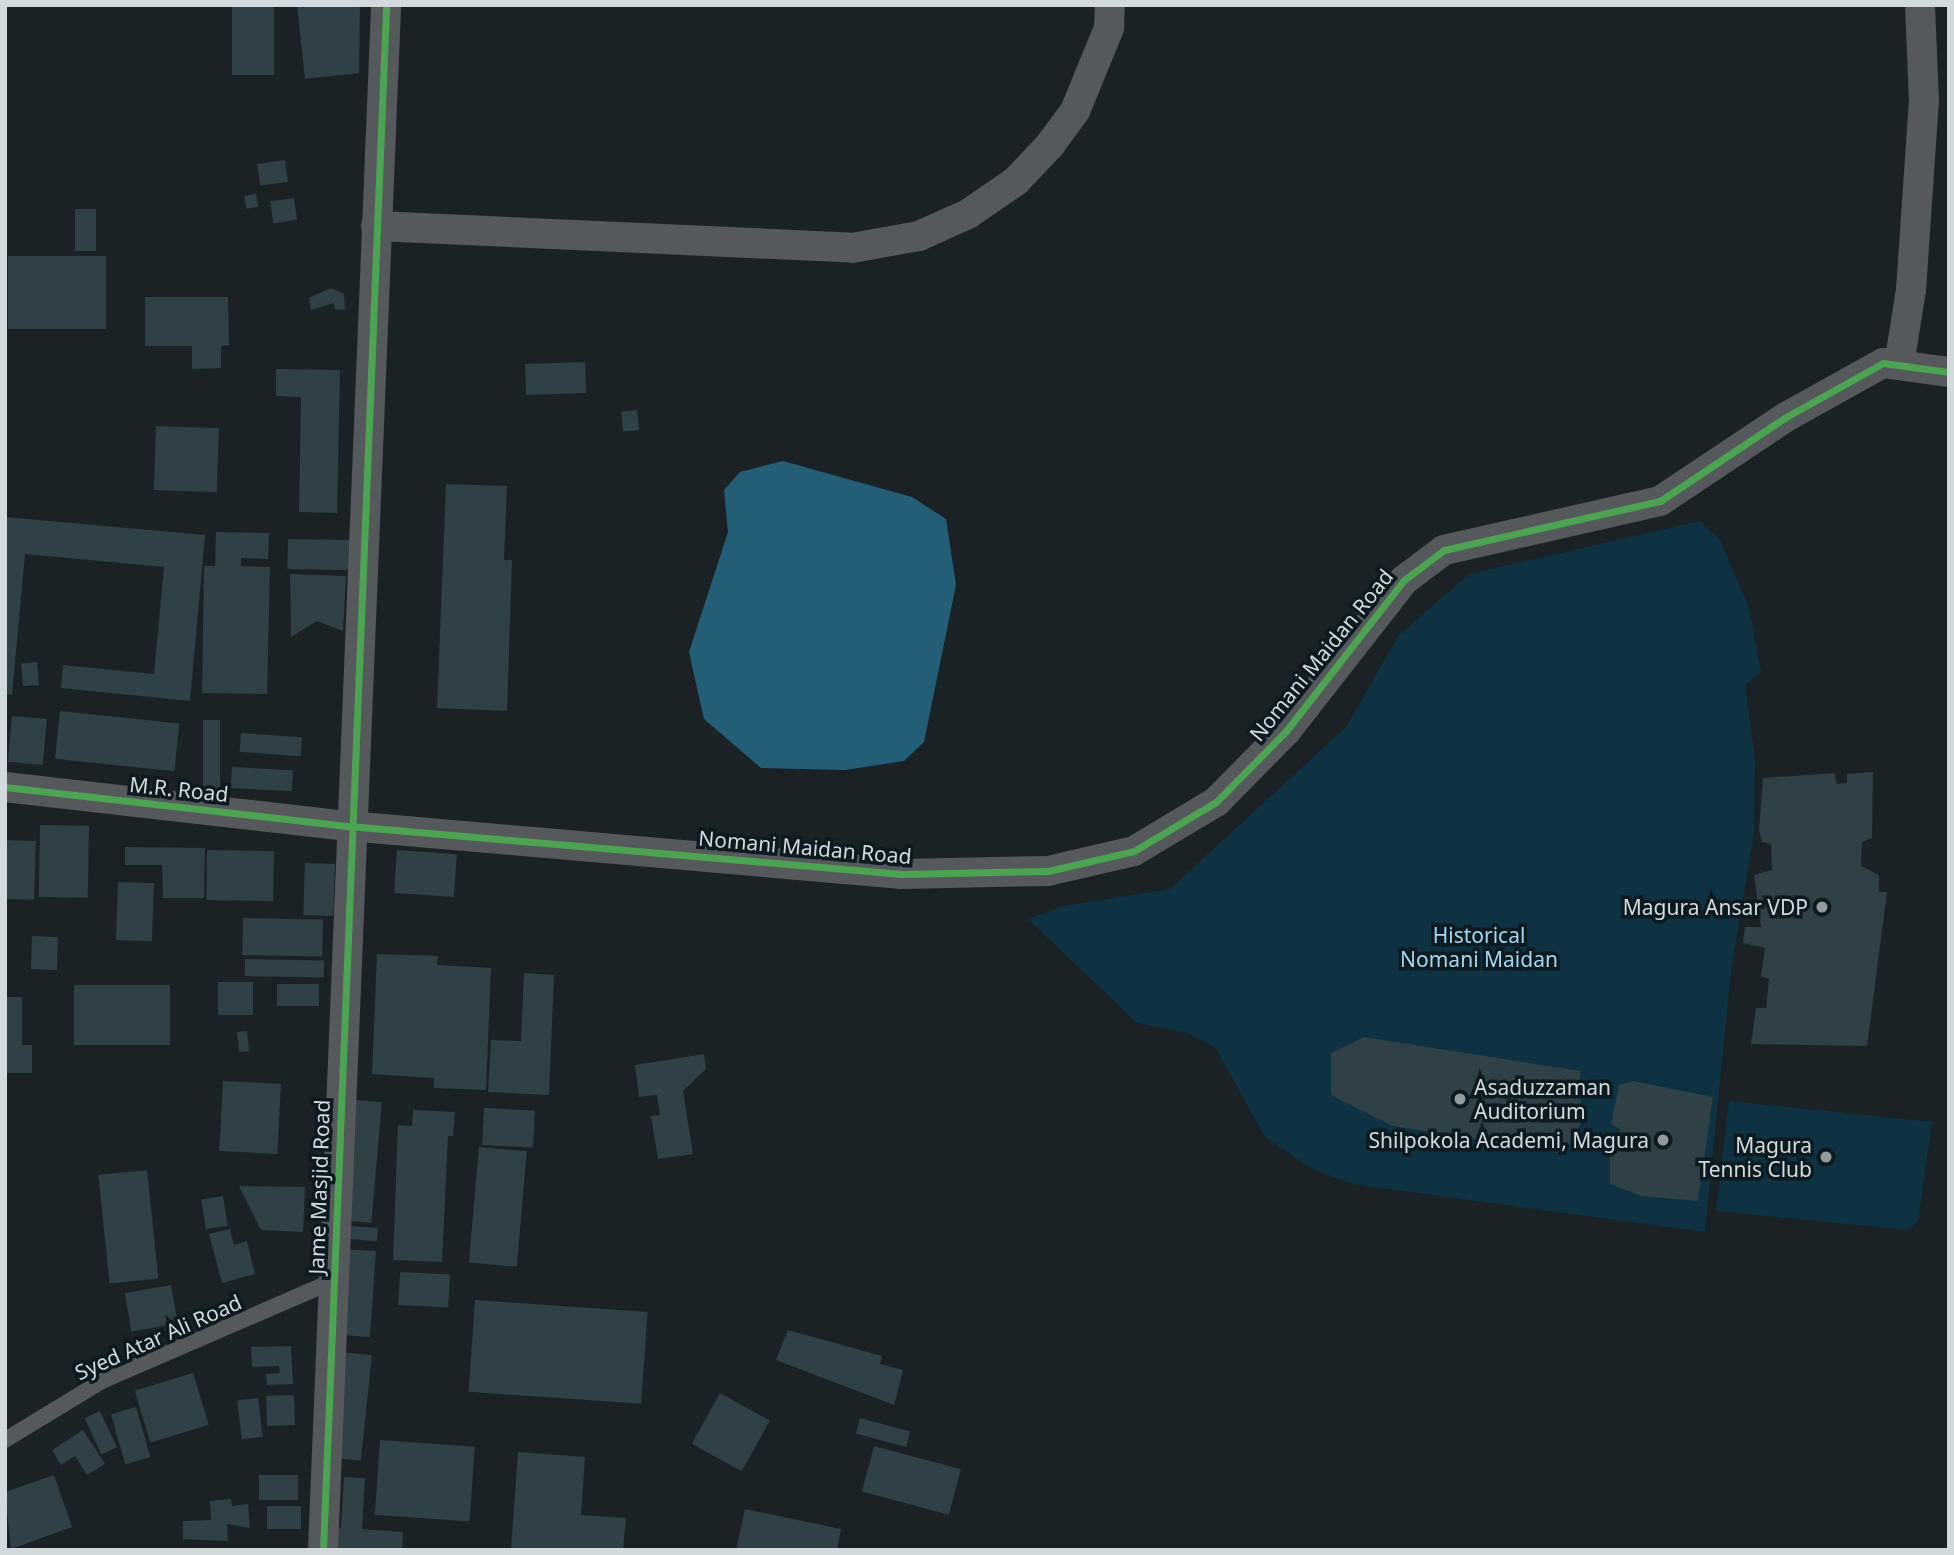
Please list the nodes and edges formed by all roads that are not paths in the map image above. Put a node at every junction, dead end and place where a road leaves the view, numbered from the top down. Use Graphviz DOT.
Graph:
graph roads {
  1 [pos="386,5"];
  2 [pos="1110,5"];
  3 [pos="1920,5"];
  4 [pos="376,226"];
  5 [pos="1891,364"];
  6 [pos="1949,372"];
  7 [pos="5,787"];
  8 [pos="349,826"];
  9 [pos="333,1281"];
  10 [pos="5,1440"];
  11 [pos="323,1550"];
  1 -- 4 [label="street, Jame Masjid Road"];
  2 -- 4 [label="street"];
  3 -- 5 [label="street"];
  4 -- 8 [label="street, Jame Masjid Road"];
  5 -- 6 [label="street"];
  5 -- 8 [label="street, Nomani Maidan Road"];
  7 -- 8 [label="street, M.R. Road"];
  8 -- 9 [label="street, Jame Masjid Road"];
  9 -- 10 [label="lane, Syed Atar Ali Road"];
  9 -- 11 [label="street, Jame Masjid Road"];
}
